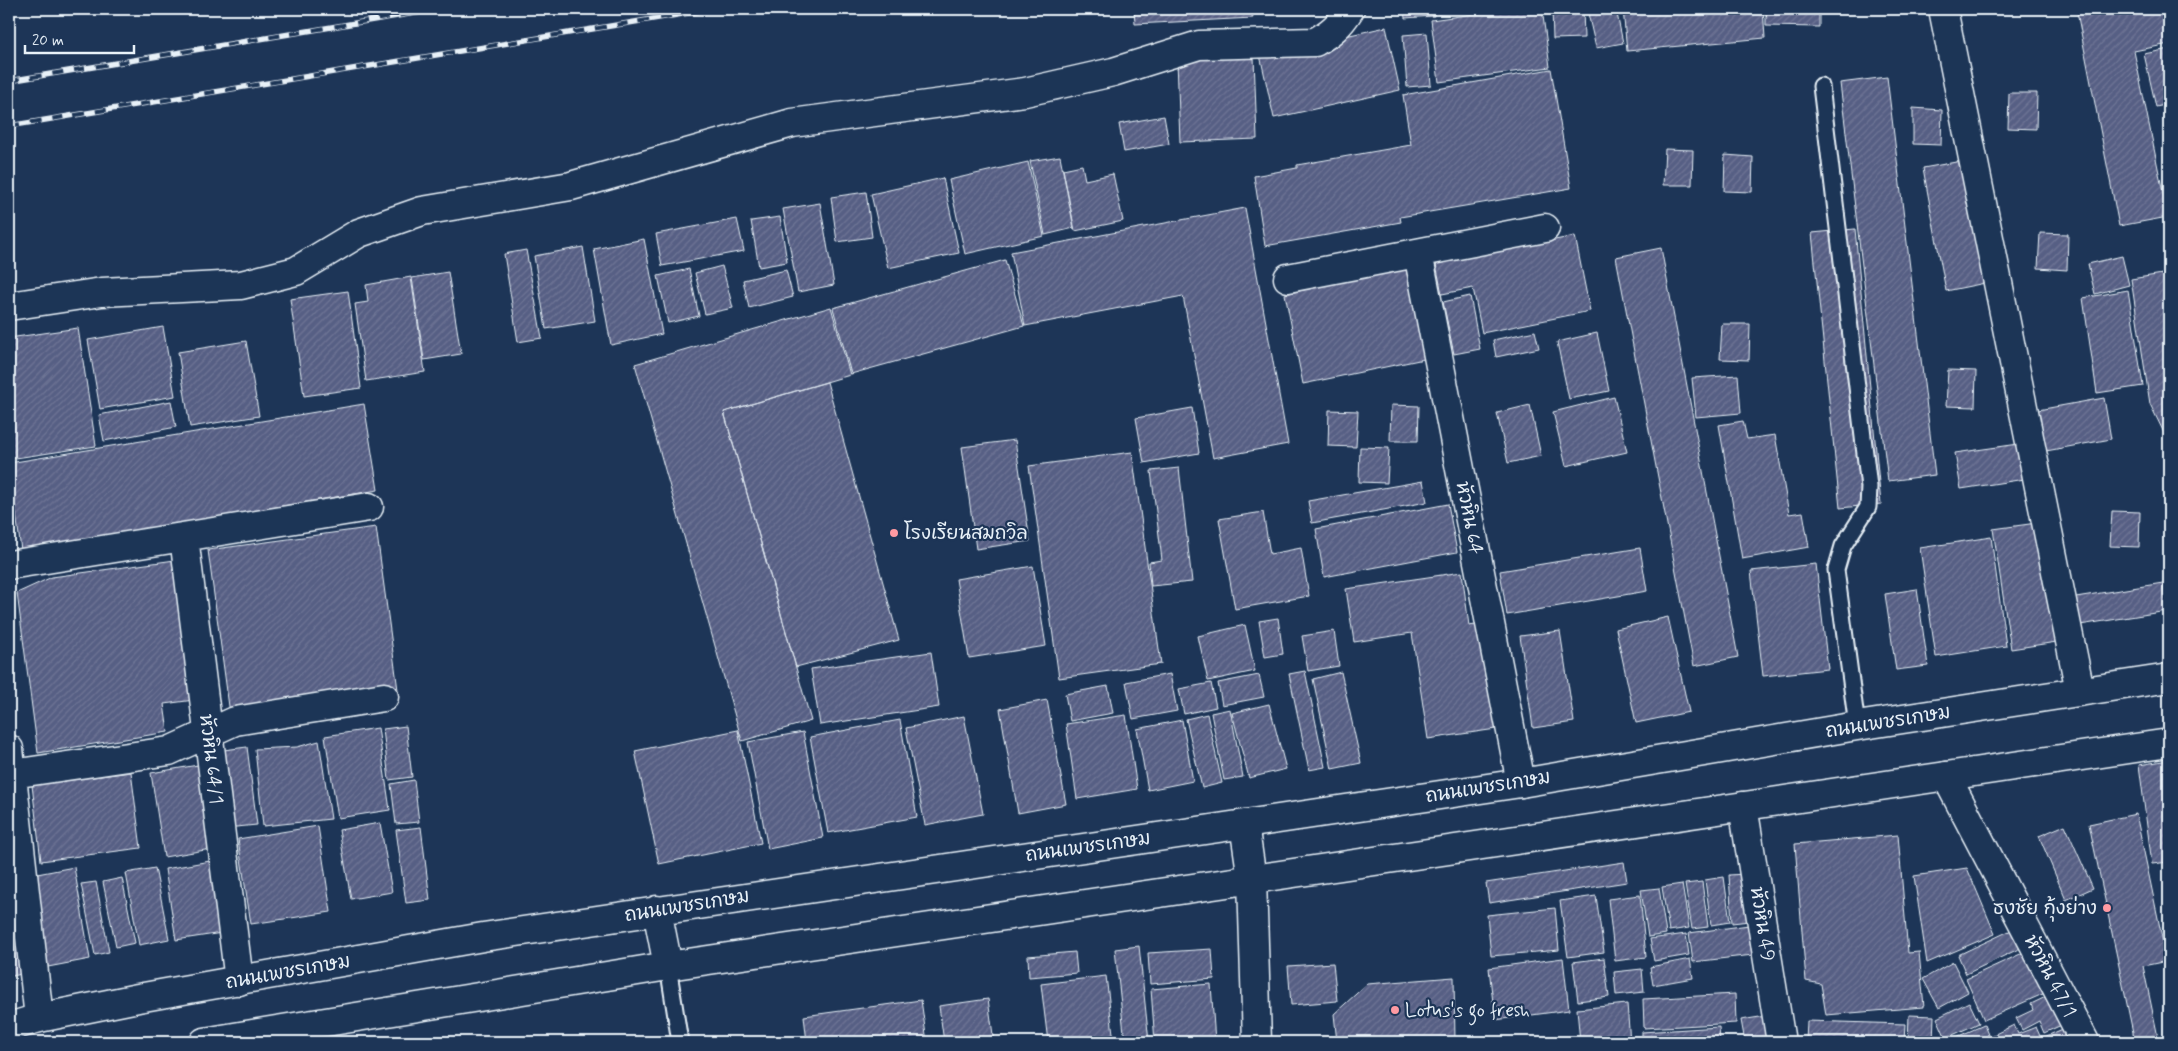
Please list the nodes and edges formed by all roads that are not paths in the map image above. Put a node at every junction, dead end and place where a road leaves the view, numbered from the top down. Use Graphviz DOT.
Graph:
graph roads {
  1 [pos="1350,9"];
  2 [pos="1943,9"];
  3 [pos="1821,86"];
  4 [pos="1545,228"];
  5 [pos="1418,253"];
  6 [pos="1288,278"];
  7 [pos="9,306"];
  8 [pos="369,507"];
  9 [pos="184,537"];
  10 [pos="9,566"];
  11 [pos="2169,678"];
  12 [pos="2080,691"];
  13 [pos="384,697"];
  14 [pos="1857,726"];
  15 [pos="208,733"];
  16 [pos="2169,743"];
  17 [pos="10,761"];
  18 [pos="1946,776"];
  19 [pos="1521,783"];
  20 [pos="1743,806"];
  21 [pos="1244,824"];
  22 [pos="1252,879"];
  23 [pos="657,910"];
  24 [pos="668,966"];
  25 [pos="239,981"];
  26 [pos="40,1018"];
  27 [pos="9,1027"];
  28 [pos="204,1042"];
  29 [pos="680,1042"];
  30 [pos="1257,1042"];
  31 [pos="1781,1042"];
  32 [pos="2085,1042"];
  1 -- 7 [label="street"];
  2 -- 12 [label="street"];
  3 -- 14 [label="lane"];
  4 -- 5 [label="street"];
  5 -- 6 [label="street"];
  5 -- 19 [label="street, หัวหิน 64"];
  8 -- 9 [label="street"];
  9 -- 10 [label="street"];
  9 -- 15 [label="street, หัวหิน 64/1"];
  11 -- 12 [label="street, ถนนเพชรเกษม"];
  12 -- 14 [label="street, ถนนเพชรเกษม"];
  13 -- 15 [label="street"];
  14 -- 19 [label="street, ถนนเพชรเกษม"];
  15 -- 17 [label="street"];
  15 -- 25 [label="street, หัวหิน 64/1"];
  16 -- 18 [label="street"];
  17 -- 26 [label="street"];
  18 -- 20 [label="street"];
  18 -- 32 [label="street, หัวหิน 47/1"];
  19 -- 21 [label="street, ถนนเพชรเกษม"];
  20 -- 22 [label="street"];
  20 -- 31 [label="street, หัวหิน 49"];
  21 -- 22 [label="street"];
  21 -- 23 [label="street, ถนนเพชรเกษม"];
  22 -- 24 [label="street"];
  22 -- 30 [label="street"];
  23 -- 24 [label="street"];
  23 -- 25 [label="street, ถนนเพชรเกษม"];
  24 -- 28 [label="street"];
  24 -- 29 [label="lane"];
  25 -- 26 [label="street, ถนนเพชรเกษม"];
  26 -- 27 [label="street, ถนนเพชรเกษม"];
}
